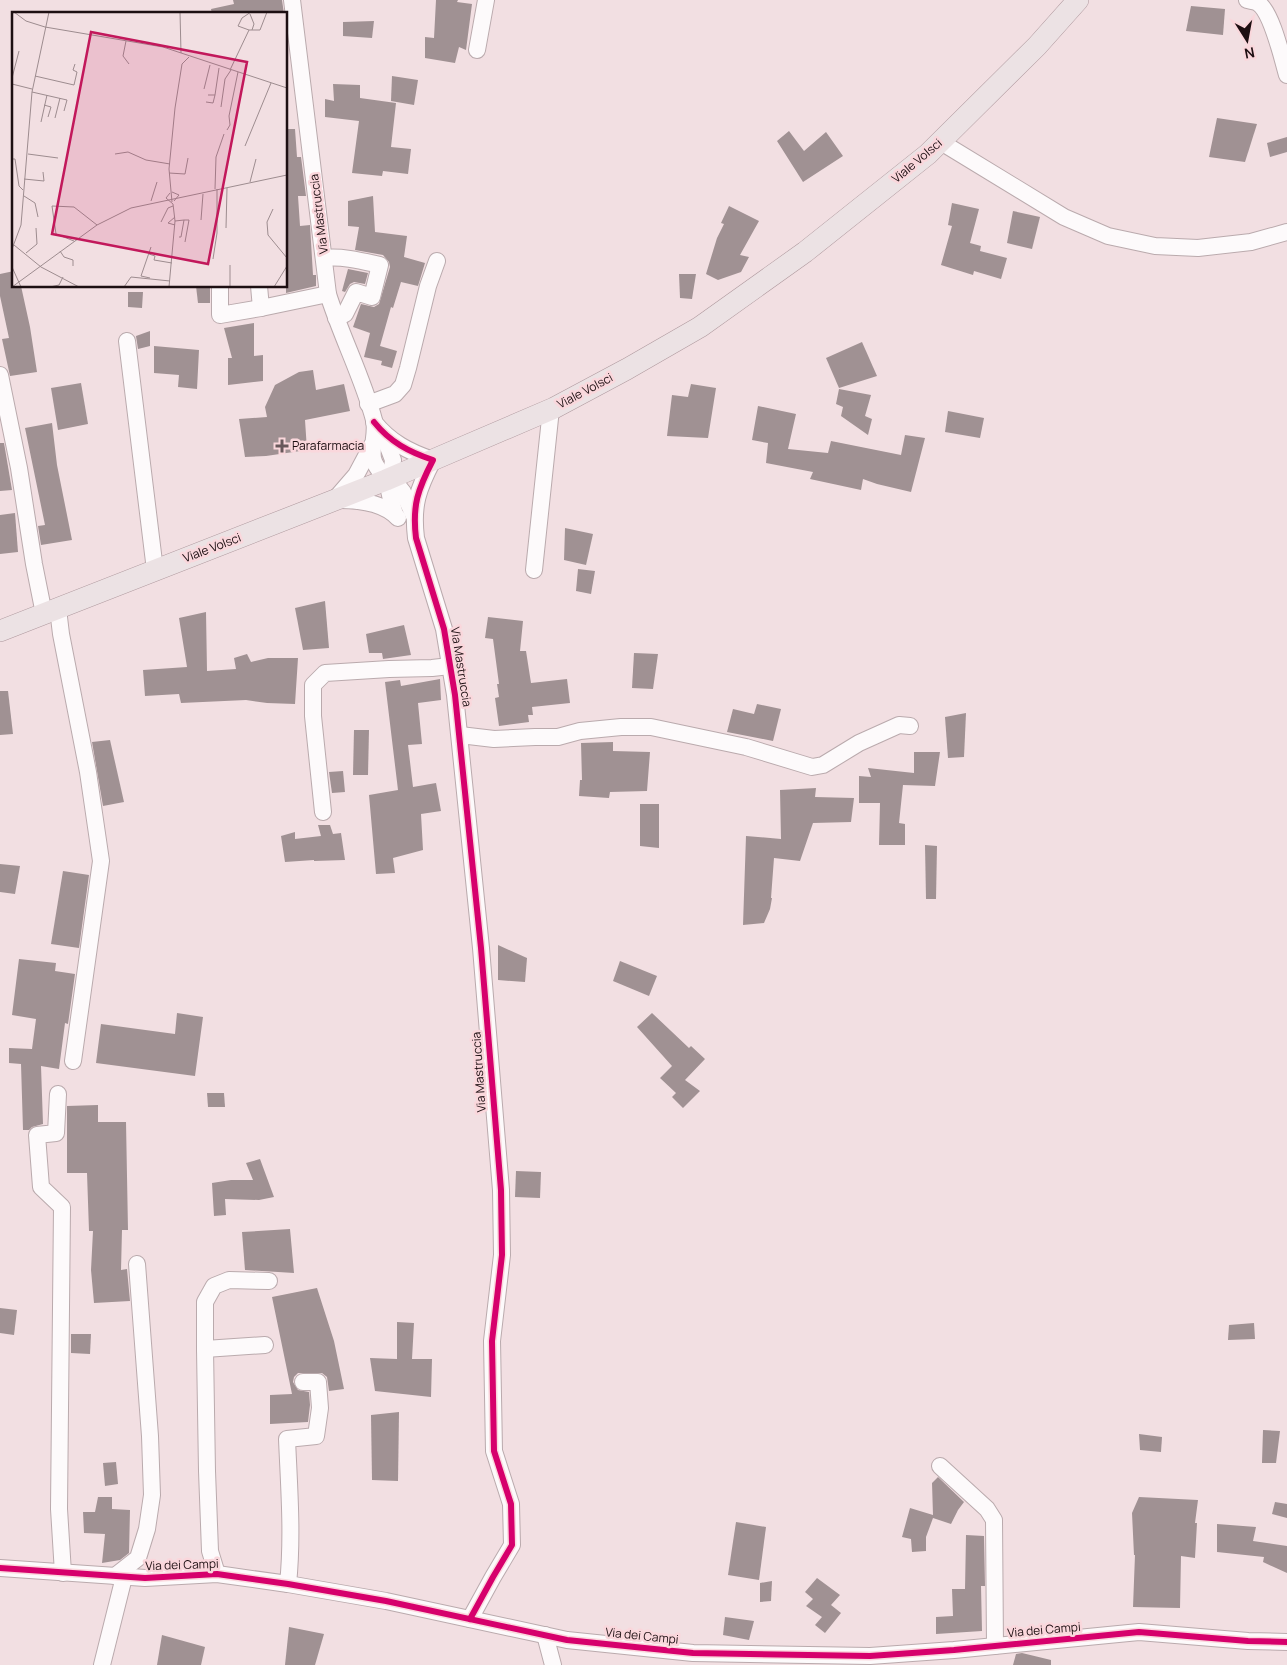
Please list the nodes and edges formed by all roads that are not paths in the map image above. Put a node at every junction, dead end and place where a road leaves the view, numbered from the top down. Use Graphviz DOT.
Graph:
graph roads {
  1 [pos="292,0"];
  2 [pos="486,0"];
  3 [pos="1078,0"];
  4 [pos="1247,0"];
  5 [pos="477,50"];
  6 [pos="1287,75"];
  7 [pos="941,142"];
  8 [pos="1287,232"];
  9 [pos="324,258"];
  10 [pos="437,261"];
  11 [pos="220,288"];
  12 [pos="259,288"];
  13 [pos="328,294"];
  14 [pos="261,308"];
  15 [pos="336,318"];
  16 [pos="128,341"];
  17 [pos="0,375"];
  18 [pos="368,404"];
  19 [pos="551,409"];
  20 [pos="376,433"];
  21 [pos="433,460"];
  22 [pos="389,479"];
  23 [pos="334,500"];
  24 [pos="395,514"];
  25 [pos="414,516"];
  26 [pos="416,538"];
  27 [pos="156,570"];
  28 [pos="534,570"];
  29 [pos="51,611"];
  30 [pos="0,631"];
  31 [pos="450,666"];
  32 [pos="910,726"];
  33 [pos="460,735"];
  34 [pos="323,812"];
  35 [pos="73,1061"];
  36 [pos="58,1094"];
  37 [pos="137,1264"];
  38 [pos="269,1281"];
  39 [pos="265,1345"];
  40 [pos="205,1349"];
  41 [pos="303,1382"];
  42 [pos="940,1466"];
  43 [pos="0,1568"];
  44 [pos="63,1573"];
  45 [pos="217,1574"];
  46 [pos="119,1577"];
  47 [pos="288,1584"];
  48 [pos="470,1619"];
  49 [pos="545,1635"];
  50 [pos="1287,1642"];
  51 [pos="995,1646"];
  52 [pos="102,1665"];
  53 [pos="553,1665"];
  1 -- 9 [label="street, Via Mastruccia"];
  2 -- 5 [label="street"];
  3 -- 7 [label="main road, Viale Volsci"];
  4 -- 6 [label="street"];
  7 -- 8 [label="street"];
  7 -- 19 [label="main road, Viale Volsci"];
  9 -- 13 [label="street, Via Mastruccia"];
  9 -- 15 [label="street"];
  10 -- 18 [label="street"];
  11 -- 14 [label="street"];
  12 -- 14 [label="street"];
  13 -- 14 [label="street"];
  13 -- 15 [label="street, Via Mastruccia"];
  15 -- 18 [label="street, Via Mastruccia"];
  16 -- 27 [label="street"];
  17 -- 29 [label="street"];
  18 -- 20 [label="street, Via Mastruccia"];
  19 -- 21 [label="main road, Viale Volsci"];
  19 -- 28 [label="street"];
  20 -- 21 [label="street"];
  20 -- 22 [label="street, Via Mastruccia"];
  20 -- 23 [label="street"];
  21 -- 22 [label="main road, Viale Volsci"];
  21 -- 25 [label="street"];
  22 -- 23 [label="main road, Viale Volsci"];
  22 -- 24 [label="street"];
  22 -- 25 [label="street"];
  23 -- 24 [label="street"];
  23 -- 27 [label="main road, Viale Volsci"];
  24 -- 26 [label="street"];
  25 -- 26 [label="street, Via Mastruccia"];
  26 -- 31 [label="street, Via Mastruccia"];
  27 -- 29 [label="main road, Viale Volsci"];
  29 -- 30 [label="main road, Viale Volsci"];
  29 -- 35 [label="street"];
  31 -- 33 [label="street, Via Mastruccia"];
  31 -- 34 [label="street"];
  32 -- 33 [label="street"];
  33 -- 48 [label="street, Via Mastruccia"];
  36 -- 44 [label="street"];
  37 -- 46 [label="street"];
  38 -- 40 [label="street"];
  39 -- 40 [label="street"];
  40 -- 45 [label="street"];
  41 -- 47 [label="street"];
  42 -- 51 [label="street"];
  43 -- 44 [label="street, Via dei Campi"];
  44 -- 46 [label="street, Via dei Campi"];
  45 -- 46 [label="street, Via dei Campi"];
  45 -- 47 [label="street, Via dei Campi"];
  46 -- 52 [label="street"];
  47 -- 48 [label="street, Via dei Campi"];
  48 -- 49 [label="street, Via dei Campi"];
  49 -- 51 [label="street, Via dei Campi"];
  49 -- 53 [label="street"];
  50 -- 51 [label="street, Via dei Campi"];
}
